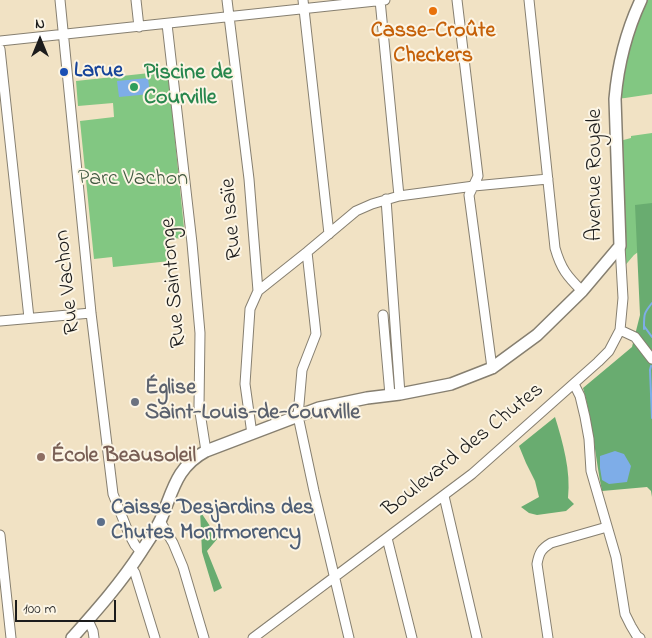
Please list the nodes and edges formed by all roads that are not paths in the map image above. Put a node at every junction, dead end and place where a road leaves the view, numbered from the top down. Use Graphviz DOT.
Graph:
graph roads {
  1 [pos="60,0"];
  2 [pos="136,0"];
  3 [pos="227,0"];
  4 [pos="381,0"];
  5 [pos="457,0"];
  6 [pos="529,0"];
  7 [pos="637,1"];
  8 [pos="303,4"];
  9 [pos="229,17"];
  10 [pos="167,24"];
  11 [pos="140,26"];
  12 [pos="64,35"];
  13 [pos="0,41"];
  14 [pos="0,50"];
  15 [pos="548,179"];
  16 [pos="474,186"];
  17 [pos="400,196"];
  18 [pos="386,200"];
  19 [pos="329,234"];
  20 [pos="620,246"];
  21 [pos="307,252"];
  22 [pos="258,291"];
  23 [pos="582,291"];
  24 [pos="91,313"];
  25 [pos="383,315"];
  26 [pos="29,318"];
  27 [pos="0,320"];
  28 [pos="620,330"];
  29 [pos="652,359"];
  30 [pos="492,368"];
  31 [pos="574,384"];
  32 [pos="395,395"];
  33 [pos="298,416"];
  34 [pos="252,434"];
  35 [pos="206,451"];
  36 [pos="444,496"];
  37 [pos="160,522"];
  38 [pos="607,527"];
  39 [pos="0,535"];
  40 [pos="387,538"];
  41 [pos="141,552"];
  42 [pos="131,567"];
  43 [pos="334,577"];
  44 [pos="88,620"];
  45 [pos="267,633"];
  46 [pos="11,638"];
  47 [pos="72,638"];
  48 [pos="94,638"];
  49 [pos="155,638"];
  50 [pos="204,638"];
  51 [pos="252,638"];
  52 [pos="349,638"];
  53 [pos="412,638"];
  54 [pos="477,638"];
  55 [pos="548,638"];
  56 [pos="640,638"];
  1 -- 12 [label="street, Rue Vachon"];
  2 -- 11 [label="street"];
  3 -- 9 [label="street, Rue Isaïe"];
  4 -- 8 [label="street"];
  4 -- 17 [label="street"];
  5 -- 16 [label="street"];
  6 -- 15 [label="street"];
  7 -- 20 [label="main road, Avenue Royale"];
  8 -- 9 [label="street"];
  8 -- 19 [label="street"];
  9 -- 10 [label="street"];
  9 -- 22 [label="street, Rue Isaïe"];
  10 -- 11 [label="street"];
  10 -- 35 [label="street, Rue Saintonge"];
  11 -- 12 [label="street"];
  12 -- 13 [label="street"];
  12 -- 24 [label="street, Rue Vachon"];
  14 -- 26 [label="street"];
  15 -- 16 [label="street"];
  15 -- 23 [label="street"];
  16 -- 17 [label="street"];
  16 -- 30 [label="street"];
  17 -- 18 [label="street"];
  18 -- 19 [label="street"];
  18 -- 32 [label="street"];
  19 -- 21 [label="street"];
  20 -- 23 [label="main road, Avenue Royale"];
  20 -- 28 [label="street, Boulevard des Chutes"];
  21 -- 22 [label="street"];
  21 -- 33 [label="street"];
  22 -- 34 [label="street, Rue Isaïe"];
  23 -- 30 [label="main road, Avenue Royale"];
  24 -- 26 [label="street"];
  24 -- 41 [label="street, Rue Vachon"];
  25 -- 32 [label="street"];
  26 -- 27 [label="street"];
  28 -- 29 [label="street"];
  28 -- 31 [label="street, Boulevard des Chutes"];
  30 -- 32 [label="main road, Avenue Royale"];
  31 -- 36 [label="street, Boulevard des Chutes"];
  31 -- 38 [label="street"];
  32 -- 33 [label="main road, Avenue Royale"];
  33 -- 34 [label="main road, Avenue Royale"];
  33 -- 43 [label="street"];
  34 -- 35 [label="main road, Avenue Royale"];
  35 -- 37 [label="main road, Avenue Royale"];
  36 -- 40 [label="street, Boulevard des Chutes"];
  36 -- 54 [label="street"];
  37 -- 41 [label="main road, Avenue Royale"];
  37 -- 50 [label="street"];
  38 -- 55 [label="street"];
  38 -- 56 [label="street"];
  39 -- 46 [label="street"];
  40 -- 43 [label="street, Boulevard des Chutes"];
  40 -- 53 [label="street"];
  41 -- 42 [label="main road, Avenue Royale"];
  42 -- 44 [label="main road, Avenue Royale"];
  42 -- 49 [label="street"];
  43 -- 45 [label="street, Boulevard des Chutes"];
  43 -- 52 [label="street"];
  44 -- 47 [label="main road, Avenue Royale"];
  44 -- 48 [label="street"];
  45 -- 51 [label="street, Boulevard des Chutes"];
}
